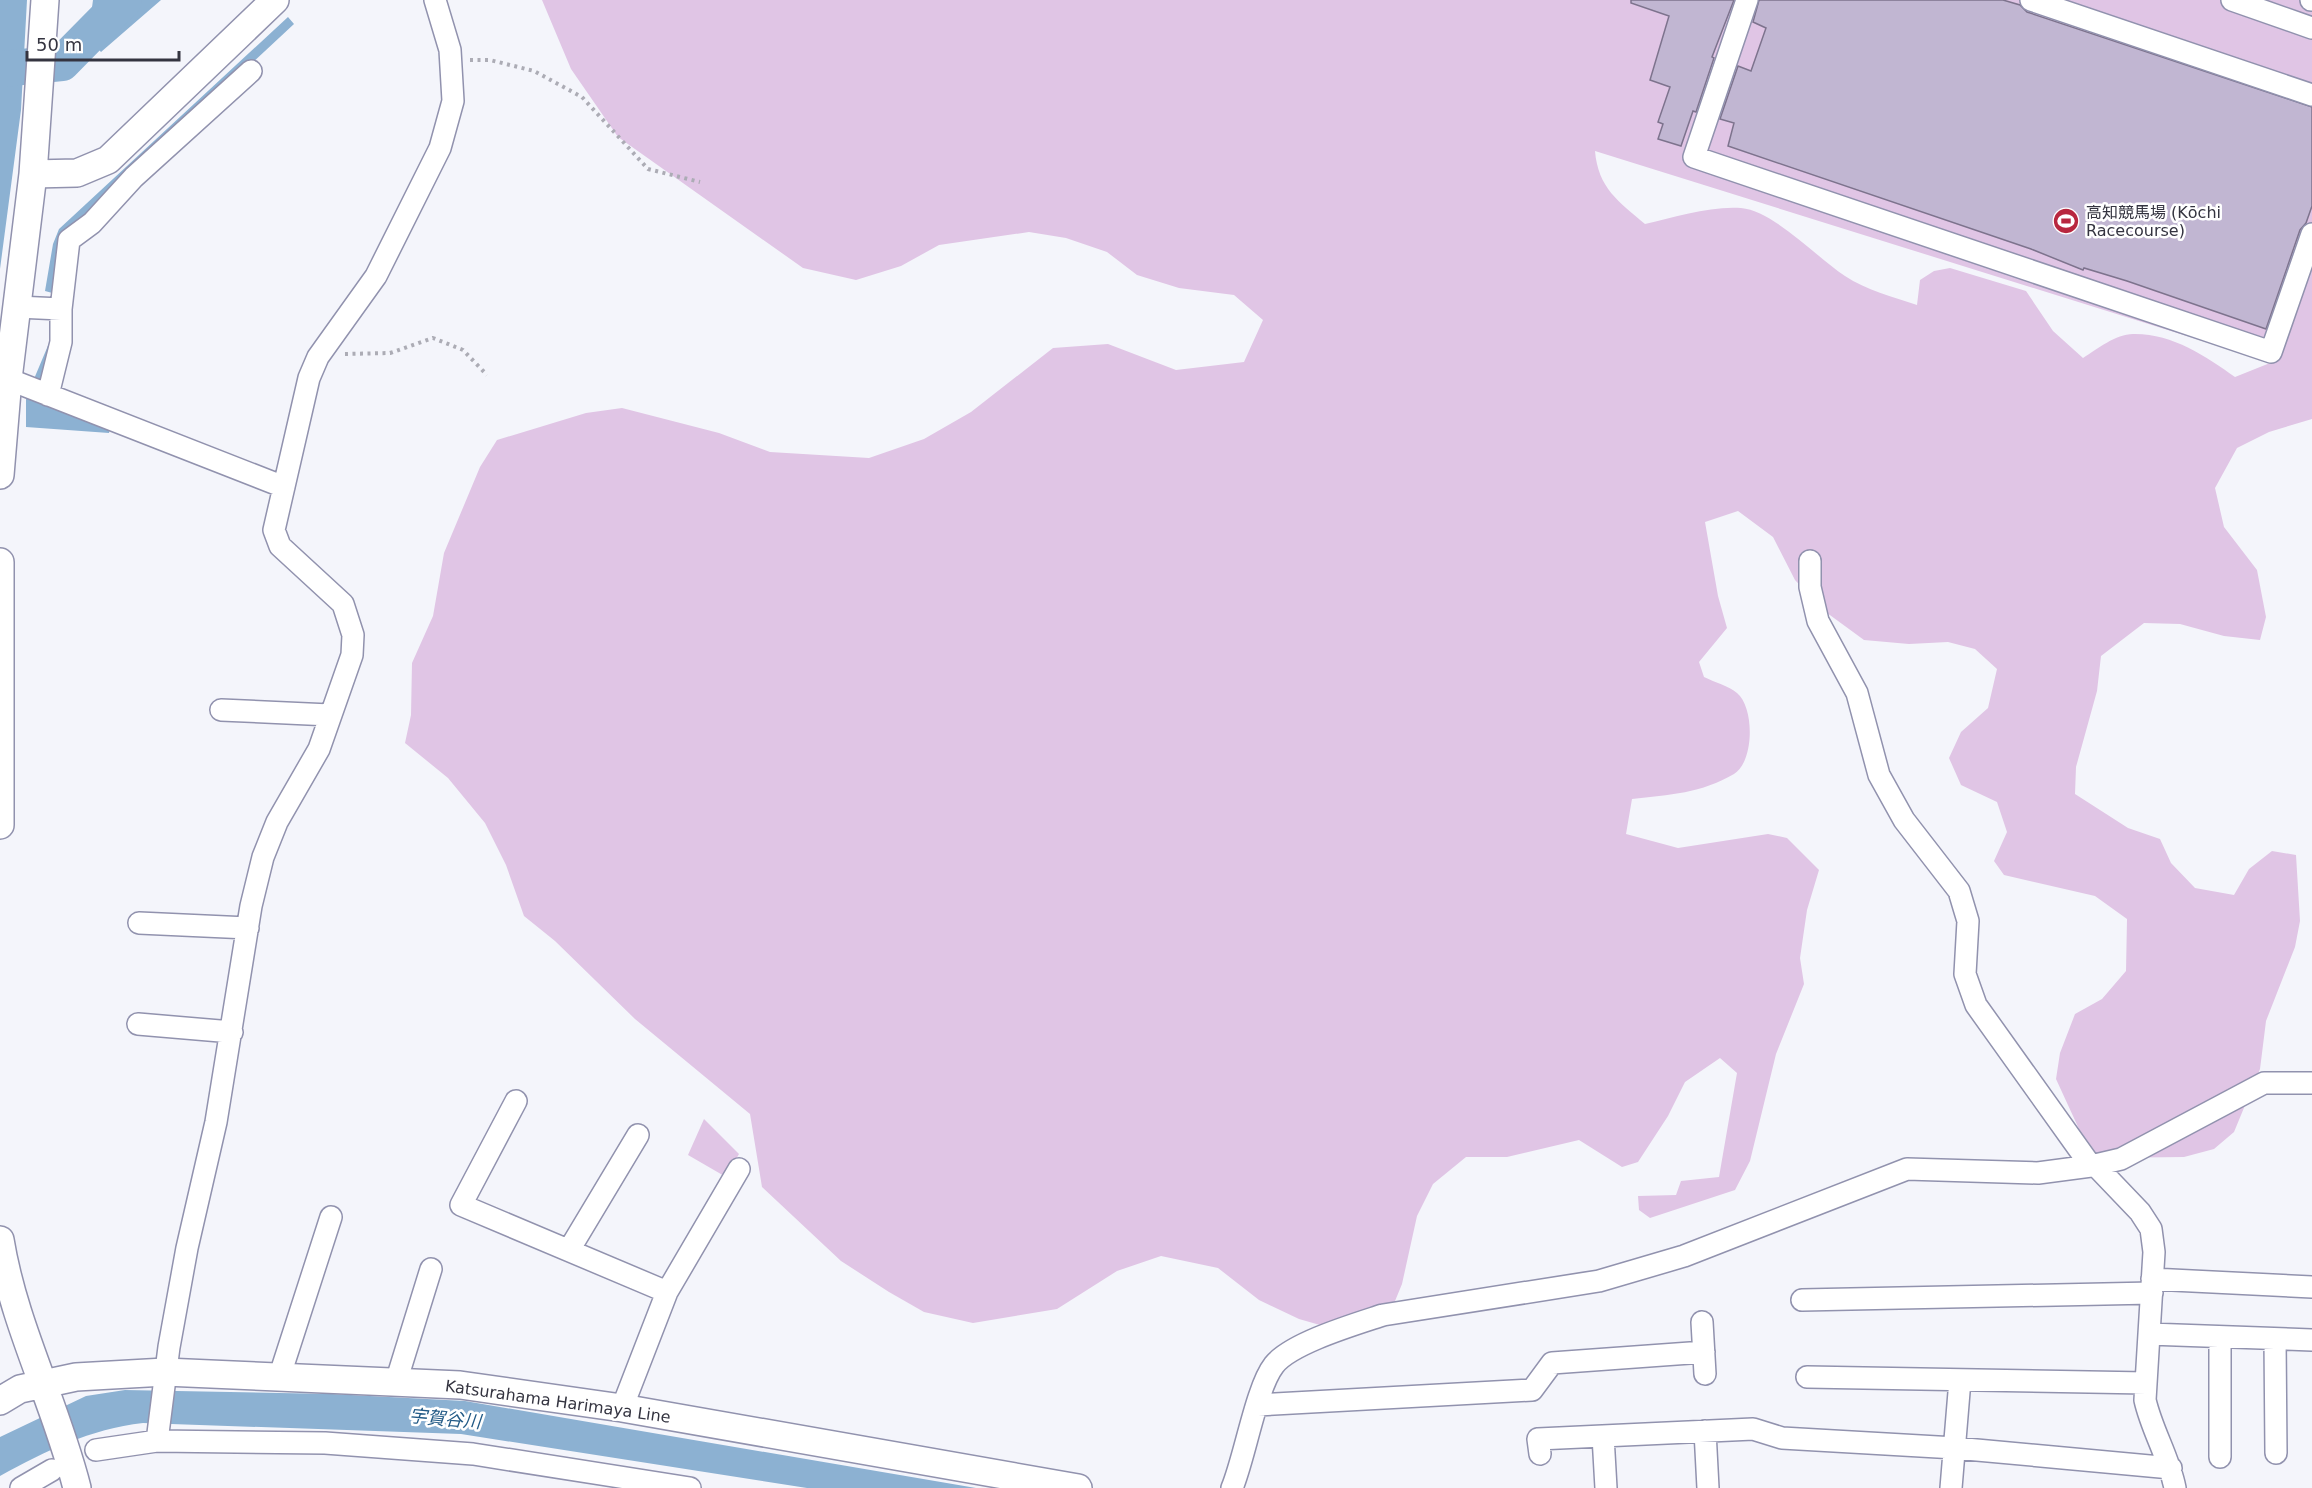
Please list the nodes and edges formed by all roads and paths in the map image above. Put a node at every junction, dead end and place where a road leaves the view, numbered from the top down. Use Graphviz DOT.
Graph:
graph roads {
  1 [pos="45,0"];
  2 [pos="275,0"];
  3 [pos="435,0"];
  4 [pos="1747,0"];
  5 [pos="2031,0"];
  6 [pos="2240,1"];
  7 [pos="2312,28"];
  8 [pos="451,61"];
  9 [pos="251,71"];
  10 [pos="2312,95"];
  11 [pos="33,174"];
  12 [pos="700,182"];
  13 [pos="2312,234"];
  14 [pos="17,307"];
  15 [pos="61,309"];
  16 [pos="318,357"];
  17 [pos="487,375"];
  18 [pos="32,389"];
  19 [pos="0,475"];
  20 [pos="284,487"];
  21 [pos="1810,561"];
  22 [pos="0,562"];
  23 [pos="221,710"];
  24 [pos="330,715"];
  25 [pos="0,825"];
  26 [pos="139,923"];
  27 [pos="248,928"];
  28 [pos="138,1024"];
  29 [pos="232,1032"];
  30 [pos="2312,1083"];
  31 [pos="516,1101"];
  32 [pos="638,1135"];
  33 [pos="2094,1166"];
  34 [pos="739,1169"];
  35 [pos="332,1217"];
  36 [pos="0,1240"];
  37 [pos="569,1250"];
  38 [pos="431,1269"];
  39 [pos="2152,1286"];
  40 [pos="2312,1287"];
  41 [pos="667,1292"];
  42 [pos="1802,1300"];
  43 [pos="1702,1322"];
  44 [pos="2149,1334"];
  45 [pos="2220,1336"];
  46 [pos="2275,1339"];
  47 [pos="2312,1340"];
  48 [pos="1704,1352"];
  49 [pos="1705,1374"];
  50 [pos="1807,1377"];
  51 [pos="279,1378"];
  52 [pos="165,1380"];
  53 [pos="1960,1380"];
  54 [pos="396,1383"];
  55 [pos="2146,1383"];
  56 [pos="48,1396"];
  57 [pos="0,1401"];
  58 [pos="1258,1405"];
  59 [pos="622,1408"];
  60 [pos="1705,1431"];
  61 [pos="158,1436"];
  62 [pos="1603,1436"];
  63 [pos="1955,1448"];
  64 [pos="96,1450"];
  65 [pos="1540,1454"];
  66 [pos="2276,1454"];
  67 [pos="2220,1457"];
  68 [pos="60,1462"];
  69 [pos="2173,1478"];
  70 [pos="21,1488"];
  71 [pos="77,1488"];
  72 [pos="690,1488"];
  73 [pos="1078,1488"];
  74 [pos="1232,1488"];
  75 [pos="1606,1488"];
  76 [pos="1708,1488"];
  77 [pos="1951,1488"];
  1 -- 11 [label="main road"];
  2 -- 11 [label="main road"];
  3 -- 8 [label="street"];
  4 -- 13 [label="street"];
  5 -- 10 [label="street"];
  6 -- 7 [label="street"];
  8 -- 12 [label="path"];
  8 -- 16 [label="street"];
  9 -- 15 [label="street"];
  11 -- 14 [label="main road"];
  14 -- 15 [label="street"];
  14 -- 18 [label="main road"];
  15 -- 18 [label="street"];
  16 -- 17 [label="path"];
  16 -- 20 [label="street"];
  18 -- 19 [label="main road"];
  18 -- 20 [label="street"];
  20 -- 24 [label="street"];
  21 -- 33 [label="street"];
  22 -- 25 [label="main road"];
  23 -- 24 [label="street"];
  24 -- 27 [label="street"];
  26 -- 27 [label="street"];
  27 -- 29 [label="street"];
  28 -- 29 [label="street"];
  29 -- 52 [label="street"];
  30 -- 33 [label="street"];
  31 -- 37 [label="street"];
  32 -- 37 [label="street"];
  33 -- 39 [label="street"];
  33 -- 58 [label="street"];
  34 -- 41 [label="street"];
  35 -- 51 [label="street"];
  36 -- 56 [label="main road"];
  37 -- 41 [label="street"];
  38 -- 54 [label="street"];
  39 -- 40 [label="street"];
  39 -- 42 [label="street"];
  39 -- 44 [label="street"];
  41 -- 59 [label="street"];
  43 -- 48 [label="street"];
  44 -- 45 [label="street"];
  44 -- 55 [label="street"];
  45 -- 46 [label="street"];
  45 -- 67 [label="street"];
  46 -- 47 [label="street"];
  46 -- 66 [label="street"];
  48 -- 49 [label="street"];
  48 -- 58 [label="street"];
  50 -- 53 [label="street"];
  51 -- 52 [label="main road, Katsurahama Harimaya Line"];
  51 -- 54 [label="main road, Katsurahama Harimaya Line"];
  52 -- 56 [label="main road, Katsurahama Harimaya Line"];
  52 -- 61 [label="street"];
  53 -- 55 [label="street"];
  53 -- 63 [label="street"];
  54 -- 59 [label="main road, Katsurahama Harimaya Line"];
  55 -- 69 [label="street"];
  56 -- 57 [label="main road, Katsurahama Harimaya Line"];
  56 -- 68 [label="main road"];
  58 -- 74 [label="street"];
  59 -- 73 [label="main road, Katsurahama Harimaya Line"];
  60 -- 62 [label="street"];
  60 -- 63 [label="street"];
  60 -- 76 [label="street"];
  61 -- 64 [label="street"];
  61 -- 72 [label="street"];
  62 -- 65 [label="street"];
  62 -- 75 [label="street"];
  63 -- 69 [label="street"];
  63 -- 77 [label="street"];
  68 -- 70 [label="street"];
  68 -- 71 [label="main road"];
}
